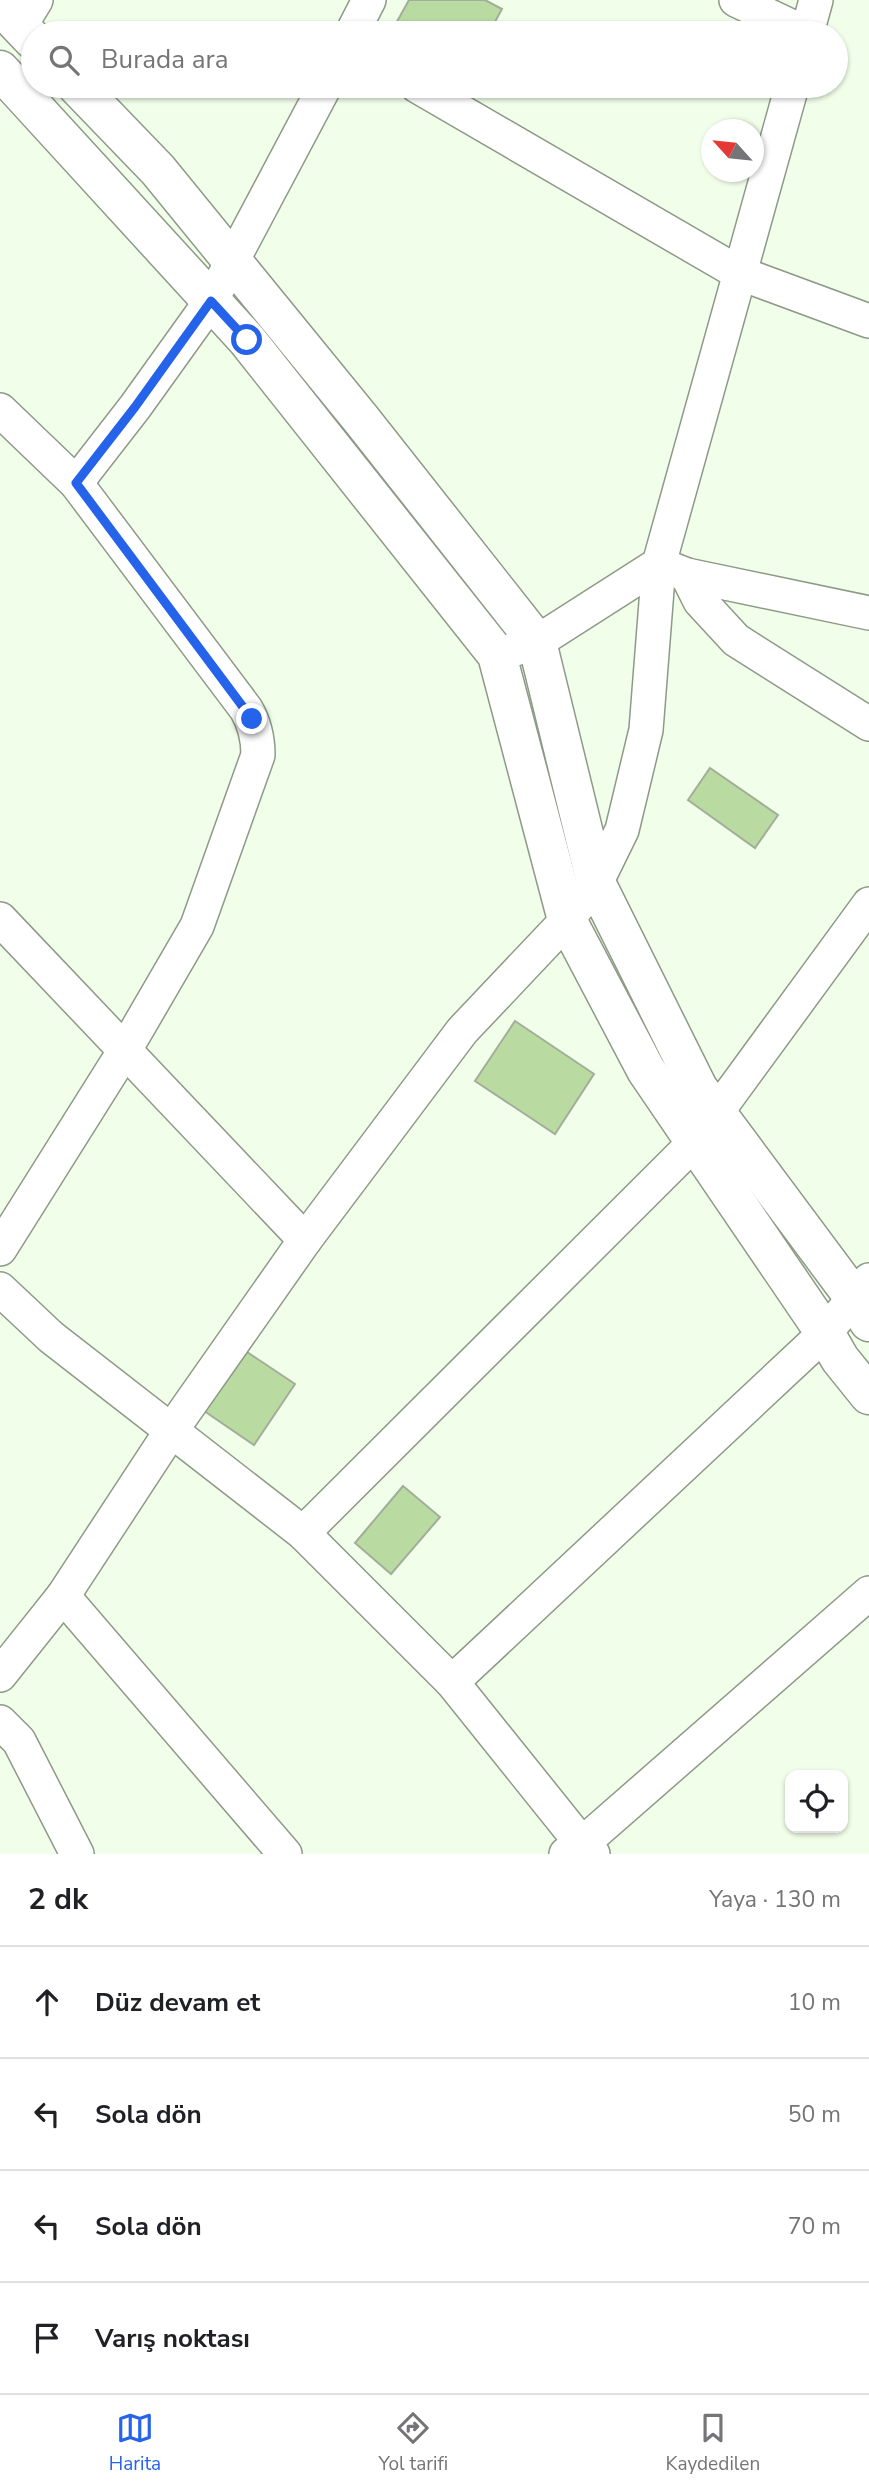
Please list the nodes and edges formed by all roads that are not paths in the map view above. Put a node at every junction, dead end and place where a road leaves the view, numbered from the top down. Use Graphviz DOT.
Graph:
graph roads {
  1 [pos="369,0"];
  2 [pos="736,0"];
  3 [pos="816,0"];
  4 [pos="358,21"];
  5 [pos="781,21"];
  6 [pos="810,21"];
  7 [pos="0,70"];
  8 [pos="21,93"];
  9 [pos="26,98"];
  10 [pos="89,98"];
  11 [pos="319,98"];
  12 [pos="438,98"];
  13 [pos="789,98"];
  14 [pos="233,262"];
  15 [pos="739,273"];
  16 [pos="211,301"];
  17 [pos="869,321"];
  18 [pos="0,410"];
  19 [pos="76,483"];
  20 [pos="673,569"];
  21 [pos="869,613"];
  22 [pos="537,642"];
  23 [pos="497,655"];
  24 [pos="869,724"];
  25 [pos="596,883"];
  26 [pos="869,904"];
  27 [pos="0,919"];
  28 [pos="567,920"];
  29 [pos="125,1050"];
  30 [pos="705,1127"];
  31 [pos="305,1240"];
  32 [pos="0,1249"];
  33 [pos="0,1289"];
  34 [pos="864,1300"];
  35 [pos="825,1333"];
  36 [pos="869,1395"];
  37 [pos="171,1431"];
  38 [pos="303,1533"];
  39 [pos="869,1593"];
  40 [pos="63,1596"];
  41 [pos="0,1675"];
  42 [pos="452,1682"];
  43 [pos="0,1722"];
  44 [pos="580,1851"];
  45 [pos="77,1854"];
  46 [pos="285,1854"];
  1 -- 4 [label="street"];
  2 -- 5 [label="street"];
  3 -- 6 [label="street"];
  7 -- 8 [label="street"];
  9 -- 16 [label="street"];
  10 -- 14 [label="street"];
  11 -- 14 [label="street"];
  12 -- 15 [label="street"];
  13 -- 15 [label="street"];
  14 -- 16 [label="street"];
  14 -- 22 [label="street"];
  15 -- 17 [label="street"];
  15 -- 20 [label="street"];
  16 -- 19 [label="street"];
  16 -- 23 [label="street"];
  18 -- 19 [label="street"];
  19 -- 29 [label="street"];
  20 -- 21 [label="street"];
  20 -- 22 [label="street"];
  20 -- 24 [label="street"];
  20 -- 25 [label="street"];
  22 -- 23 [label="street"];
  22 -- 25 [label="street"];
  23 -- 28 [label="street"];
  25 -- 28 [label="street"];
  25 -- 30 [label="street"];
  26 -- 30 [label="street"];
  27 -- 29 [label="street"];
  28 -- 30 [label="street"];
  28 -- 31 [label="street"];
  29 -- 31 [label="street"];
  29 -- 32 [label="street"];
  30 -- 34 [label="street"];
  30 -- 35 [label="street"];
  30 -- 38 [label="street"];
  31 -- 37 [label="street"];
  33 -- 37 [label="street"];
  34 -- 35 [label="street"];
  35 -- 36 [label="street"];
  35 -- 42 [label="street"];
  37 -- 38 [label="street"];
  37 -- 40 [label="street"];
  38 -- 42 [label="street"];
  39 -- 44 [label="street"];
  40 -- 41 [label="street"];
  40 -- 46 [label="street"];
  42 -- 44 [label="street"];
  43 -- 45 [label="street"];
}
